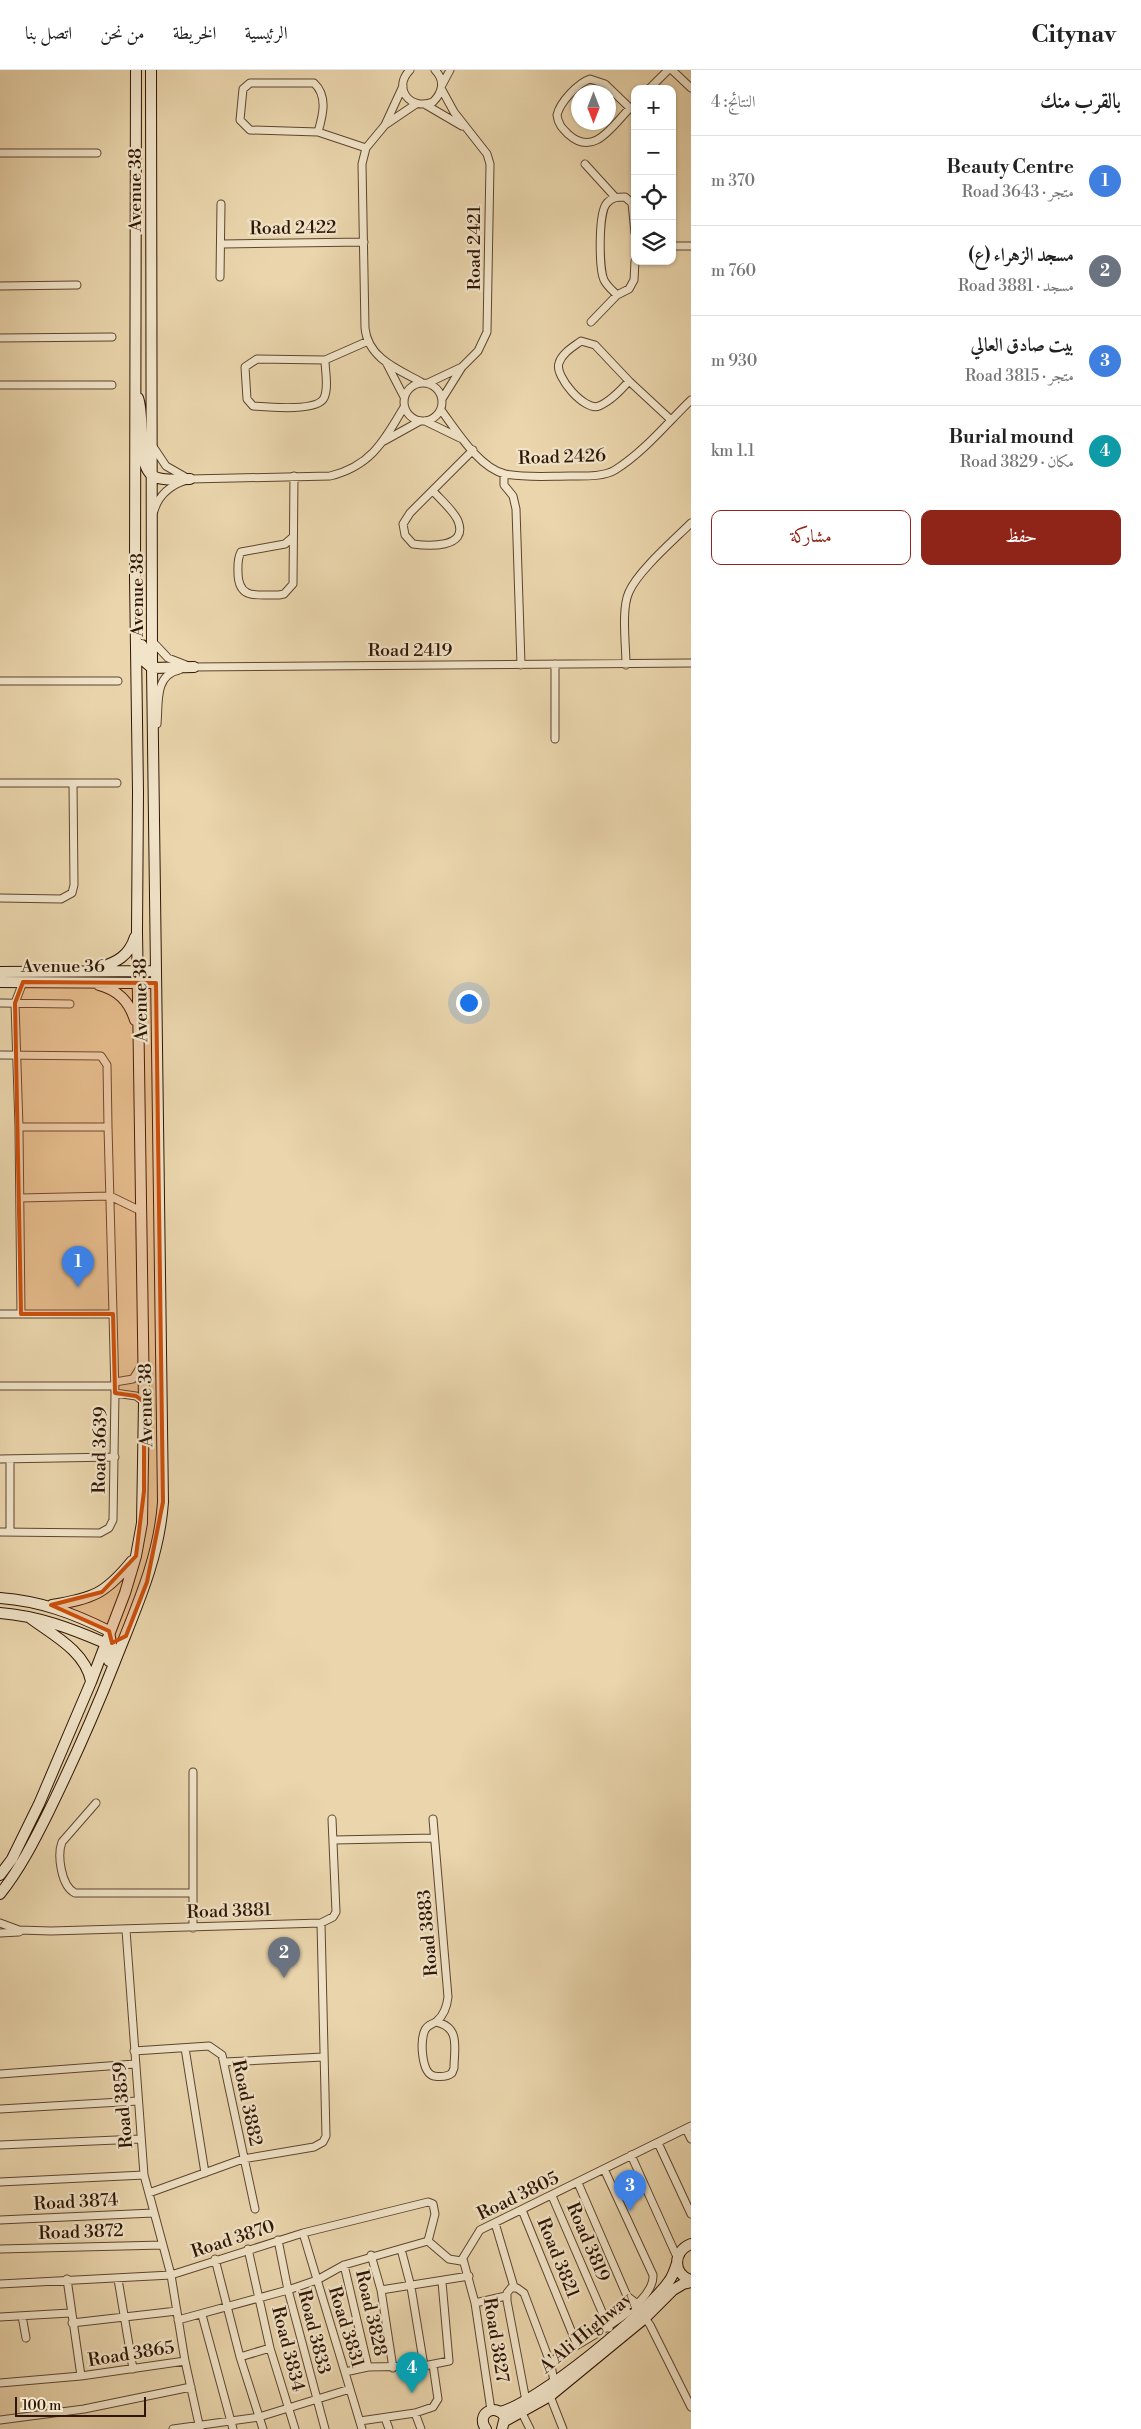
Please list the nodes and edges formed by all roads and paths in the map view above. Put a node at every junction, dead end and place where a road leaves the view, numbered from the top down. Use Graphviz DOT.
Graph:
graph roads {
  1 [pos="136,70"];
  2 [pos="435,70"];
  3 [pos="450,70"];
  4 [pos="668,70"];
  5 [pos="672,70"];
  6 [pos="152,71"];
  7 [pos="405,72"];
  8 [pos="653,85"];
  9 [pos="403,86"];
  10 [pos="442,87"];
  11 [pos="691,88"];
  12 [pos="416,104"];
  13 [pos="426,104"];
  14 [pos="632,106"];
  15 [pos="385,125"];
  16 [pos="465,127"];
  17 [pos="318,132"];
  18 [pos="366,148"];
  19 [pos="97,152"];
  20 [pos="0,153"];
  21 [pos="586,164"];
  22 [pos="615,197"];
  23 [pos="221,204"];
  24 [pos="634,220"];
  25 [pos="364,242"];
  26 [pos="222,244"];
  27 [pos="676,246"];
  28 [pos="691,246"];
  29 [pos="635,265"];
  30 [pos="220,277"];
  31 [pos="78,285"];
  32 [pos="0,286"];
  33 [pos="617,294"];
  34 [pos="591,322"];
  35 [pos="112,337"];
  36 [pos="0,338"];
  37 [pos="366,342"];
  38 [pos="325,360"];
  39 [pos="387,364"];
  40 [pos="462,367"];
  41 [pos="630,381"];
  42 [pos="424,383"];
  43 [pos="0,385"];
  44 [pos="112,385"];
  45 [pos="135,391"];
  46 [pos="404,397"];
  47 [pos="442,399"];
  48 [pos="691,400"];
  49 [pos="404,407"];
  50 [pos="441,410"];
  51 [pos="670,419"];
  52 [pos="423,421"];
  53 [pos="462,439"];
  54 [pos="384,442"];
  55 [pos="152,443"];
  56 [pos="473,450"];
  57 [pos="504,474"];
  58 [pos="152,476"];
  59 [pos="294,476"];
  60 [pos="190,479"];
  61 [pos="433,491"];
  62 [pos="153,514"];
  63 [pos="691,524"];
  64 [pos="293,537"];
  65 [pos="135,577"];
  66 [pos="153,642"];
  67 [pos="691,663"];
  68 [pos="521,664"];
  69 [pos="555,664"];
  70 [pos="626,665"];
  71 [pos="194,666"];
  72 [pos="152,668"];
  73 [pos="0,681"];
  74 [pos="118,681"];
  75 [pos="555,739"];
  76 [pos="154,753"];
  77 [pos="0,783"];
  78 [pos="73,783"];
  79 [pos="117,783"];
  80 [pos="0,898"];
  81 [pos="136,931"];
  82 [pos="89,971"];
  83 [pos="137,971"];
  84 [pos="156,971"];
  85 [pos="0,972"];
  86 [pos="0,982"];
  87 [pos="23,982"];
  88 [pos="89,982"];
  89 [pos="138,983"];
  90 [pos="156,983"];
  91 [pos="0,1003"];
  92 [pos="16,1003"];
  93 [pos="70,1004"];
  94 [pos="139,1029"];
  95 [pos="0,1055"];
  96 [pos="17,1055"];
  97 [pos="108,1127"];
  98 [pos="19,1128"];
  99 [pos="110,1196"];
  100 [pos="20,1198"];
  101 [pos="141,1211"];
  102 [pos="0,1314"];
  103 [pos="20,1314"];
  104 [pos="114,1314"];
  105 [pos="144,1360"];
  106 [pos="0,1386"];
  107 [pos="115,1387"];
  108 [pos="144,1402"];
  109 [pos="114,1457"];
  110 [pos="0,1459"];
  111 [pos="10,1459"];
  112 [pos="0,1532"];
  113 [pos="10,1532"];
  114 [pos="136,1556"];
  115 [pos="0,1598"];
  116 [pos="51,1606"];
  117 [pos="0,1613"];
  118 [pos="25,1615"];
  119 [pos="109,1631"];
  120 [pos="126,1636"];
  121 [pos="108,1643"];
  122 [pos="91,1682"];
  123 [pos="95,1712"];
  124 [pos="193,1772"];
  125 [pos="96,1804"];
  126 [pos="332,1819"];
  127 [pos="433,1819"];
  128 [pos="434,1838"];
  129 [pos="334,1840"];
  130 [pos="0,1875"];
  131 [pos="192,1893"];
  132 [pos="0,1894"];
  133 [pos="0,1923"];
  134 [pos="320,1923"];
  135 [pos="193,1928"];
  136 [pos="126,1930"];
  137 [pos="27,1931"];
  138 [pos="0,1933"];
  139 [pos="436,2022"];
  140 [pos="184,2048"];
  141 [pos="134,2052"];
  142 [pos="323,2056"];
  143 [pos="225,2062"];
  144 [pos="134,2064"];
  145 [pos="0,2074"];
  146 [pos="138,2101"];
  147 [pos="0,2109"];
  148 [pos="689,2127"];
  149 [pos="140,2139"];
  150 [pos="691,2139"];
  151 [pos="658,2143"];
  152 [pos="0,2145"];
  153 [pos="631,2156"];
  154 [pos="243,2159"];
  155 [pos="604,2169"];
  156 [pos="205,2173"];
  157 [pos="144,2176"];
  158 [pos="0,2182"];
  159 [pos="578,2183"];
  160 [pos="148,2193"];
  161 [pos="552,2196"];
  162 [pos="255,2209"];
  163 [pos="522,2210"];
  164 [pos="153,2213"];
  165 [pos="691,2214"];
  166 [pos="0,2220"];
  167 [pos="495,2223"];
  168 [pos="303,2233"];
  169 [pos="669,2238"];
  170 [pos="278,2240"];
  171 [pos="428,2241"];
  172 [pos="163,2245"];
  173 [pos="687,2245"];
  174 [pos="0,2249"];
  175 [pos="248,2249"];
  176 [pos="401,2249"];
  177 [pos="371,2255"];
  178 [pos="216,2259"];
  179 [pos="464,2259"];
  180 [pos="677,2260"];
  181 [pos="344,2265"];
  182 [pos="172,2275"];
  183 [pos="469,2276"];
  184 [pos="67,2279"];
  185 [pos="118,2279"];
  186 [pos="317,2280"];
  187 [pos="691,2281"];
  188 [pos="442,2282"];
  189 [pos="0,2284"];
  190 [pos="411,2287"];
  191 [pos="514,2287"];
  192 [pos="288,2290"];
  193 [pos="381,2290"];
  194 [pos="506,2296"];
  195 [pos="260,2298"];
  196 [pos="475,2303"];
  197 [pos="228,2308"];
  198 [pos="641,2310"];
  199 [pos="177,2311"];
  200 [pos="70,2313"];
  201 [pos="202,2315"];
  202 [pos="22,2316"];
  203 [pos="0,2317"];
  204 [pos="125,2318"];
  205 [pos="178,2320"];
  206 [pos="72,2323"];
  207 [pos="608,2328"];
  208 [pos="26,2338"];
  209 [pos="577,2345"];
  210 [pos="270,2348"];
  211 [pos="240,2357"];
  212 [pos="185,2360"];
  213 [pos="433,2365"];
  214 [pos="424,2366"];
  215 [pos="551,2366"];
  216 [pos="368,2368"];
  217 [pos="394,2368"];
  218 [pos="133,2369"];
  219 [pos="345,2372"];
  220 [pos="81,2376"];
  221 [pos="0,2382"];
  222 [pos="554,2382"];
  223 [pos="191,2387"];
  224 [pos="350,2389"];
  225 [pos="550,2396"];
  226 [pos="316,2400"];
  227 [pos="526,2401"];
  228 [pos="691,2407"];
  229 [pos="288,2408"];
  230 [pos="415,2413"];
  231 [pos="522,2413"];
  232 [pos="259,2417"];
  233 [pos="385,2418"];
  234 [pos="0,2420"];
  235 [pos="501,2421"];
  236 [pos="232,2425"];
  237 [pos="361,2425"];
  238 [pos="484,2425"];
  239 [pos="200,2427"];
  240 [pos="173,2429"];
  241 [pos="263,2429"];
  242 [pos="295,2429"];
  243 [pos="325,2429"];
  244 [pos="389,2429"];
  245 [pos="421,2429"];
  246 [pos="473,2429"];
  247 [pos="530,2429"];
  248 [pos="563,2429"];
  1 -- 45 [label="street, Avenue 38"];
  2 -- 10 [label="street, Road 2421"];
  3 -- 10 [label="street"];
  4 -- 8 [label="street"];
  5 -- 11 [label="street"];
  6 -- 55 [label="street, Avenue 38"];
  7 -- 9 [label="street"];
  9 -- 12 [label="street"];
  9 -- 15 [label="street"];
  10 -- 13 [label="street"];
  10 -- 16 [label="street, Road 2421"];
  12 -- 13 [label="street"];
  12 -- 15 [label="street"];
  13 -- 16 [label="street, Road 2421"];
  14 -- 14 [label="street"];
  15 -- 18 [label="street"];
  16 -- 40 [label="street, Road 2421"];
  17 -- 17 [label="street"];
  17 -- 18 [label="street"];
  18 -- 25 [label="street"];
  19 -- 20 [label="street"];
  21 -- 22 [label="street"];
  22 -- 24 [label="street"];
  22 -- 33 [label="street"];
  23 -- 26 [label="street"];
  25 -- 26 [label="street, Road 2422"];
  25 -- 37 [label="street"];
  26 -- 30 [label="street"];
  27 -- 28 [label="street"];
  29 -- 33 [label="street"];
  31 -- 32 [label="street"];
  33 -- 34 [label="street"];
  35 -- 36 [label="street"];
  37 -- 38 [label="street"];
  37 -- 39 [label="street"];
  38 -- 38 [label="street"];
  39 -- 42 [label="street"];
  39 -- 46 [label="street"];
  40 -- 42 [label="street, Road 2421"];
  40 -- 47 [label="street, Road 2421"];
  41 -- 41 [label="street"];
  41 -- 51 [label="street"];
  42 -- 46 [label="street"];
  42 -- 47 [label="street"];
  43 -- 44 [label="street"];
  45 -- 58 [label="street"];
  45 -- 65 [label="street, Avenue 38"];
  46 -- 49 [label="street"];
  47 -- 50 [label="street"];
  48 -- 51 [label="street, Road 2426"];
  49 -- 52 [label="street"];
  49 -- 54 [label="street"];
  50 -- 52 [label="street"];
  50 -- 53 [label="street, Road 2426"];
  51 -- 57 [label="street, Road 2426"];
  52 -- 53 [label="street, Road 2426"];
  52 -- 54 [label="street"];
  53 -- 56 [label="street, Road 2426"];
  54 -- 59 [label="street"];
  55 -- 58 [label="street, Avenue 38"];
  55 -- 60 [label="street"];
  56 -- 57 [label="street, Road 2426"];
  56 -- 61 [label="street"];
  57 -- 68 [label="street"];
  58 -- 60 [label="street"];
  58 -- 62 [label="street, Avenue 38"];
  59 -- 60 [label="street"];
  59 -- 64 [label="street"];
  60 -- 62 [label="street"];
  61 -- 61 [label="street"];
  62 -- 66 [label="street, Avenue 38"];
  63 -- 70 [label="street"];
  64 -- 64 [label="street"];
  65 -- 72 [label="street"];
  65 -- 81 [label="street, Avenue 38"];
  66 -- 71 [label="street, Road 2419"];
  66 -- 72 [label="street, Avenue 38"];
  67 -- 70 [label="street, Road 2419"];
  68 -- 69 [label="street, Road 2419"];
  68 -- 71 [label="street, Road 2419"];
  69 -- 70 [label="street, Road 2419"];
  69 -- 75 [label="street"];
  71 -- 72 [label="street"];
  71 -- 76 [label="street, Road 2419"];
  72 -- 76 [label="street, Avenue 38"];
  73 -- 74 [label="street"];
  76 -- 84 [label="street, Avenue 38"];
  77 -- 78 [label="street"];
  78 -- 79 [label="street"];
  78 -- 80 [label="street"];
  81 -- 82 [label="street"];
  81 -- 83 [label="street, Avenue 38"];
  82 -- 83 [label="street, Avenue 36"];
  82 -- 85 [label="street, Avenue 36"];
  83 -- 84 [label="street, Avenue 36"];
  83 -- 89 [label="street, Avenue 38"];
  84 -- 90 [label="street, Avenue 38"];
  86 -- 87 [label="street, Avenue 36"];
  87 -- 88 [label="street, Avenue 36"];
  87 -- 92 [label="street"];
  88 -- 89 [label="street, Avenue 36"];
  88 -- 94 [label="street"];
  89 -- 90 [label="street, Avenue 36"];
  89 -- 94 [label="street, Avenue 38"];
  90 -- 120 [label="street, Avenue 38"];
  91 -- 92 [label="street"];
  92 -- 93 [label="street"];
  92 -- 96 [label="street"];
  94 -- 101 [label="street, Avenue 38"];
  95 -- 96 [label="street"];
  96 -- 97 [label="street"];
  96 -- 98 [label="street"];
  97 -- 98 [label="street"];
  97 -- 99 [label="street"];
  98 -- 100 [label="street"];
  99 -- 100 [label="street"];
  99 -- 101 [label="street"];
  99 -- 104 [label="street"];
  100 -- 103 [label="street"];
  101 -- 105 [label="street, Avenue 38"];
  102 -- 103 [label="street"];
  103 -- 104 [label="street"];
  104 -- 107 [label="street"];
  105 -- 107 [label="street"];
  105 -- 108 [label="street, Avenue 38"];
  106 -- 107 [label="street, Road 3639"];
  107 -- 108 [label="street"];
  107 -- 109 [label="street, Road 3639"];
  108 -- 114 [label="street, Avenue 38"];
  109 -- 111 [label="street"];
  109 -- 113 [label="street, Road 3639"];
  110 -- 111 [label="street"];
  111 -- 113 [label="street"];
  112 -- 113 [label="street, Road 3639"];
  114 -- 116 [label="street"];
  114 -- 119 [label="street, Avenue 38"];
  115 -- 116 [label="street"];
  116 -- 119 [label="street"];
  117 -- 118 [label="street"];
  118 -- 121 [label="street"];
  118 -- 122 [label="street"];
  119 -- 121 [label="street"];
  120 -- 121 [label="street"];
  120 -- 123 [label="street, Avenue 38"];
  121 -- 122 [label="street"];
  121 -- 123 [label="street"];
  122 -- 130 [label="street"];
  123 -- 132 [label="street, Avenue 38"];
  124 -- 131 [label="street"];
  125 -- 131 [label="street"];
  126 -- 129 [label="street"];
  127 -- 128 [label="street, Road 3883"];
  128 -- 129 [label="street"];
  128 -- 139 [label="street, Road 3883"];
  129 -- 134 [label="street"];
  131 -- 135 [label="street"];
  133 -- 137 [label="street, Road 3881"];
  134 -- 135 [label="street, Road 3881"];
  134 -- 142 [label="street"];
  135 -- 136 [label="street, Road 3881"];
  136 -- 137 [label="street, Road 3881"];
  136 -- 141 [label="street, Road 3859"];
  137 -- 138 [label="street, Road 3881"];
  139 -- 139 [label="street, Road 3883"];
  140 -- 141 [label="street, Road 3882"];
  140 -- 143 [label="street, Road 3882"];
  140 -- 156 [label="street"];
  141 -- 144 [label="street, Road 3859"];
  142 -- 143 [label="street"];
  142 -- 154 [label="street"];
  143 -- 154 [label="street, Road 3882"];
  144 -- 145 [label="street"];
  144 -- 146 [label="street, Road 3859"];
  146 -- 147 [label="street"];
  146 -- 149 [label="street, Road 3859"];
  148 -- 150 [label="street"];
  148 -- 151 [label="street, Road 3805"];
  149 -- 152 [label="street"];
  149 -- 157 [label="street, Road 3859"];
  151 -- 153 [label="street, Road 3805"];
  151 -- 165 [label="street"];
  153 -- 155 [label="street, Road 3805"];
  153 -- 169 [label="street"];
  154 -- 156 [label="street, Road 3882"];
  154 -- 162 [label="street, Road 3882"];
  155 -- 159 [label="street, Road 3805"];
  155 -- 198 [label="street"];
  156 -- 160 [label="street, Road 3882"];
  157 -- 158 [label="street"];
  157 -- 160 [label="street, Road 3859"];
  159 -- 161 [label="street, Road 3805"];
  159 -- 198 [label="street"];
  160 -- 164 [label="street, Road 3859"];
  161 -- 163 [label="street, Road 3805"];
  161 -- 207 [label="street, Road 3819"];
  163 -- 167 [label="street, Road 3805"];
  163 -- 209 [label="street, Road 3821"];
  164 -- 166 [label="street, Road 3874"];
  164 -- 172 [label="street, Road 3859"];
  167 -- 179 [label="street, Road 3805"];
  167 -- 191 [label="street"];
  168 -- 170 [label="street, Road 3870"];
  168 -- 171 [label="street, Road 3870"];
  168 -- 186 [label="street, Road 3831"];
  169 -- 173 [label="street"];
  169 -- 180 [label="street"];
  170 -- 175 [label="street, Road 3870"];
  170 -- 192 [label="street, Road 3833"];
  171 -- 176 [label="street"];
  171 -- 179 [label="street"];
  172 -- 174 [label="street, Road 3872"];
  172 -- 182 [label="street, Road 3859"];
  173 -- 180 [label="street, A'Ali Highway"];
  175 -- 178 [label="street, Road 3870"];
  175 -- 195 [label="street, Road 3834"];
  176 -- 177 [label="street"];
  176 -- 190 [label="street"];
  177 -- 181 [label="street"];
  177 -- 193 [label="street, Road 3828"];
  178 -- 182 [label="street, Road 3870"];
  178 -- 197 [label="street"];
  179 -- 183 [label="street, Road 3827"];
  180 -- 187 [label="street"];
  180 -- 198 [label="street, A'Ali Highway"];
  181 -- 186 [label="street"];
  181 -- 216 [label="street, Road 3828"];
  182 -- 185 [label="street, Road 3870"];
  182 -- 199 [label="street, Road 3859"];
  183 -- 188 [label="street, Road 3827"];
  183 -- 196 [label="street, Road 3827"];
  184 -- 185 [label="street, Road 3870"];
  184 -- 189 [label="street, Road 3870"];
  184 -- 200 [label="street, Road 3865"];
  185 -- 204 [label="street"];
  186 -- 192 [label="street, Road 3834"];
  186 -- 219 [label="street, Road 3831"];
  187 -- 198 [label="street, A'Ali Highway"];
  188 -- 190 [label="street, Road 3827"];
  188 -- 213 [label="street, Road 3828"];
  190 -- 193 [label="street, Road 3827"];
  190 -- 214 [label="street"];
  191 -- 194 [label="street"];
  191 -- 215 [label="street"];
  192 -- 195 [label="street, Road 3834"];
  192 -- 226 [label="street, Road 3833"];
  193 -- 217 [label="street, Road 3828"];
  194 -- 196 [label="street"];
  194 -- 227 [label="street"];
  195 -- 197 [label="street, Road 3834"];
  195 -- 210 [label="street, Road 3834"];
  196 -- 235 [label="street, Road 3827"];
  197 -- 201 [label="street, Road 3834"];
  197 -- 211 [label="street"];
  198 -- 207 [label="street"];
  198 -- 222 [label="street, A'Ali Highway"];
  198 -- 225 [label="street, A'Ali Highway"];
  198 -- 228 [label="street"];
  199 -- 204 [label="street"];
  199 -- 205 [label="street, Road 3859"];
  200 -- 202 [label="street"];
  200 -- 206 [label="street, Road 3865"];
  201 -- 205 [label="street, Road 3834"];
  201 -- 236 [label="street"];
  202 -- 203 [label="street"];
  202 -- 208 [label="street"];
  204 -- 206 [label="street"];
  204 -- 218 [label="street"];
  205 -- 212 [label="street, Road 3859"];
  206 -- 220 [label="street, Road 3865"];
  207 -- 209 [label="street"];
  209 -- 215 [label="street"];
  210 -- 211 [label="street"];
  210 -- 229 [label="street, Road 3834"];
  211 -- 232 [label="street"];
  212 -- 218 [label="street, Road 3865"];
  212 -- 223 [label="street, Road 3859"];
  213 -- 214 [label="street, Road 3828"];
  213 -- 230 [label="street"];
  214 -- 217 [label="street, Road 3828"];
  215 -- 222 [label="street"];
  216 -- 217 [label="street, Road 3828"];
  216 -- 219 [label="street, Road 3828"];
  218 -- 220 [label="street, Road 3865"];
  219 -- 224 [label="street, Road 3831"];
  220 -- 221 [label="street, Road 3865"];
  222 -- 227 [label="street, A'Ali Highway"];
  223 -- 234 [label="street"];
  223 -- 239 [label="street, Road 3859"];
  224 -- 226 [label="street"];
  224 -- 237 [label="street, Road 3831"];
  225 -- 231 [label="street, A'Ali Highway"];
  225 -- 248 [label="street"];
  226 -- 229 [label="street"];
  226 -- 243 [label="street, Road 3833"];
  227 -- 235 [label="street, A'Ali Highway"];
  229 -- 232 [label="street"];
  229 -- 242 [label="street, Road 3834"];
  230 -- 233 [label="street"];
  230 -- 245 [label="street"];
  231 -- 235 [label="street, A'Ali Highway"];
  231 -- 247 [label="street"];
  232 -- 236 [label="street"];
  232 -- 241 [label="street"];
  233 -- 237 [label="street"];
  233 -- 244 [label="street"];
  235 -- 238 [label="street"];
  236 -- 239 [label="street"];
  238 -- 246 [label="street"];
  239 -- 240 [label="street"];
}
